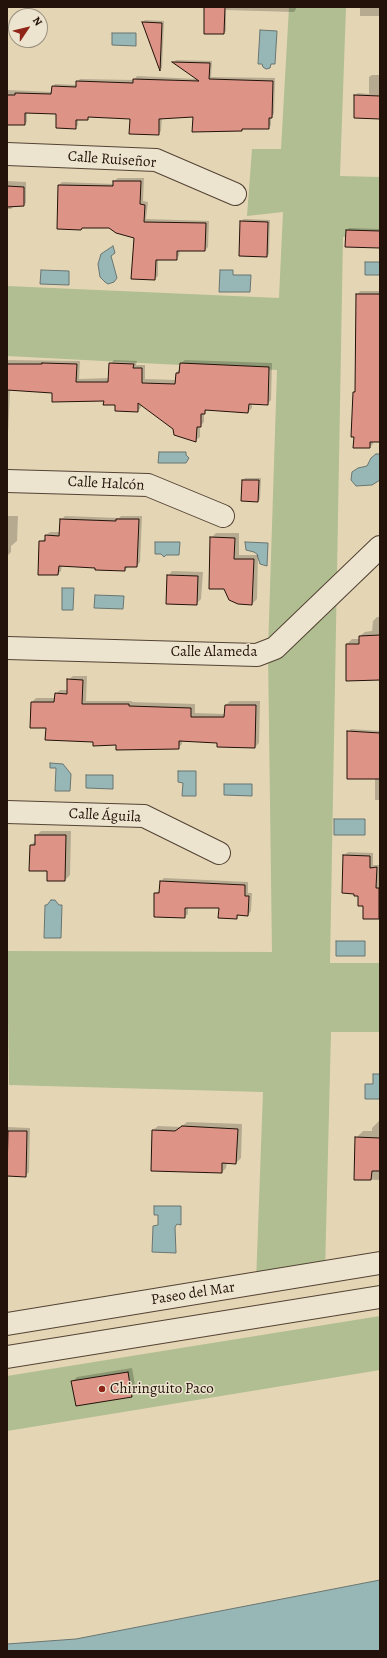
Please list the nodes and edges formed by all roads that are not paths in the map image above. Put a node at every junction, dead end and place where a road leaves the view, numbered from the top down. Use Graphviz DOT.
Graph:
graph roads {
  1 [pos="7,154"];
  2 [pos="236,194"];
  3 [pos="7,481"];
  4 [pos="222,516"];
  5 [pos="380,547"];
  6 [pos="7,648"];
  7 [pos="7,812"];
  8 [pos="219,853"];
  9 [pos="380,1263"];
  10 [pos="380,1297"];
  11 [pos="7,1324"];
  12 [pos="7,1357"];
  1 -- 2 [label="street, Calle Ruiseñor"];
  3 -- 4 [label="street, Calle Halcón"];
  5 -- 6 [label="street, Calle Alameda"];
  7 -- 8 [label="street, Calle Águila"];
  9 -- 11 [label="street, Paseo del Mar"];
  10 -- 12 [label="street"];
}
